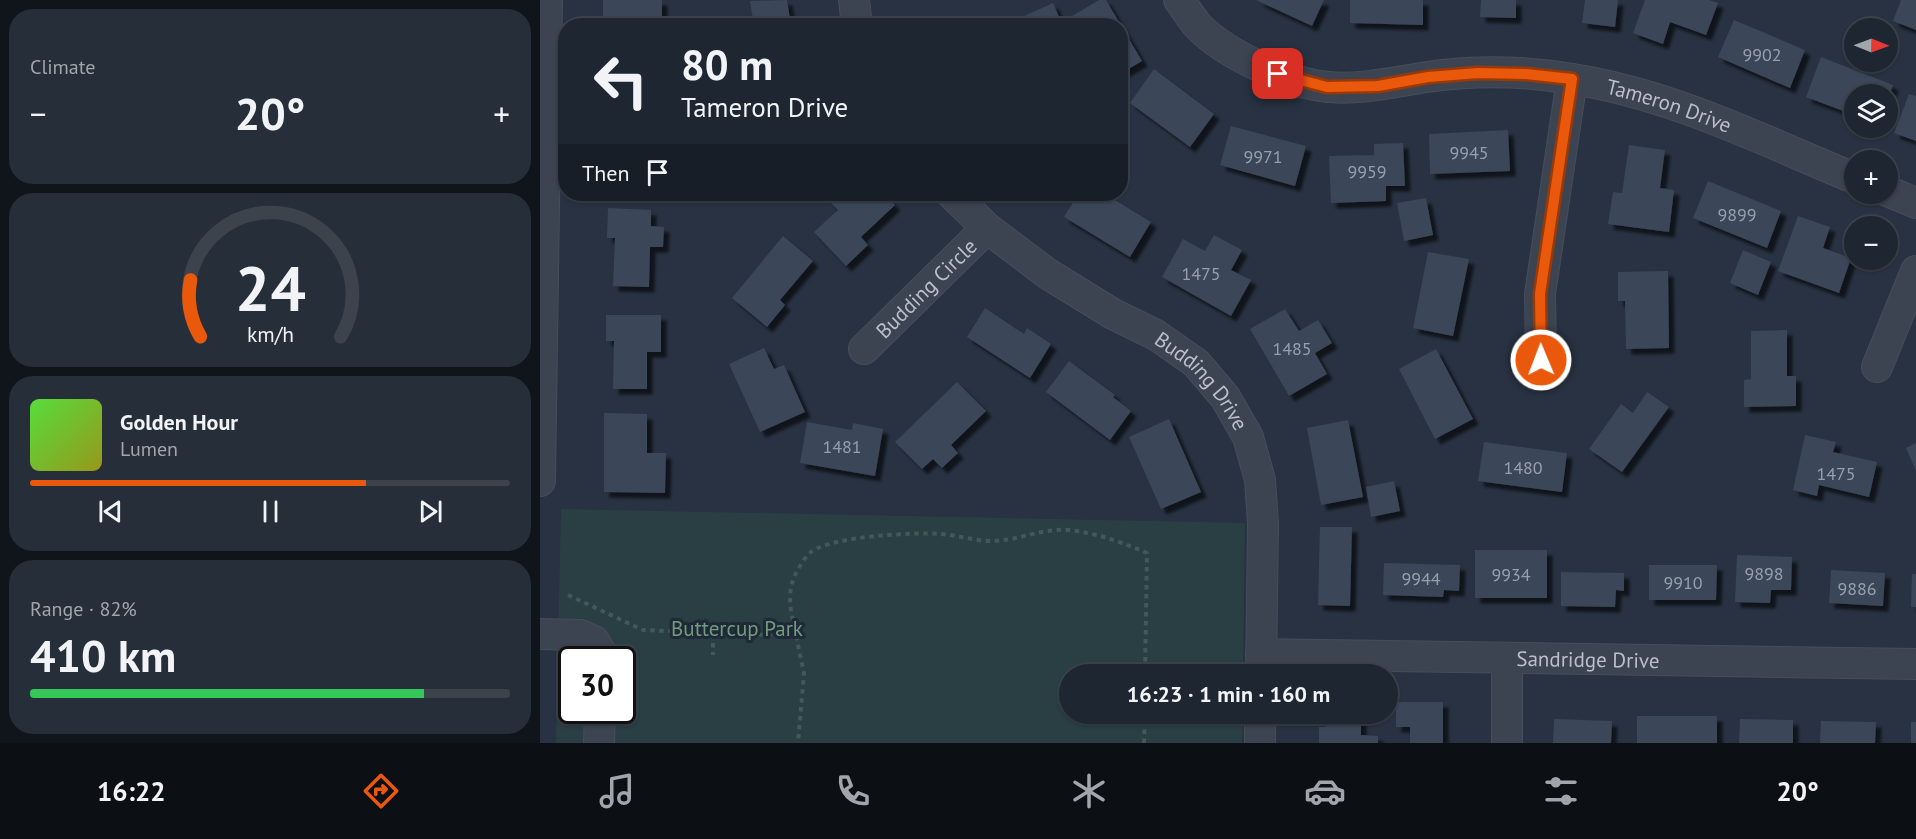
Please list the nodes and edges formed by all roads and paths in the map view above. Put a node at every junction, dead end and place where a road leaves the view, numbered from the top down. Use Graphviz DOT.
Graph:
graph roads {
  1 [pos="547,0"];
  2 [pos="854,0"];
  3 [pos="1179,0"];
  4 [pos="856,18"];
  5 [pos="1572,79"];
  6 [pos="1844,174"];
  7 [pos="1898,196"];
  8 [pos="959,201"];
  9 [pos="1916,203"];
  10 [pos="987,228"];
  11 [pos="1916,271"];
  12 [pos="864,349"];
  13 [pos="1541,360"];
  14 [pos="1877,367"];
  15 [pos="540,481"];
  16 [pos="568,595"];
  17 [pos="540,634"];
  18 [pos="713,634"];
  19 [pos="796,636"];
  20 [pos="597,646"];
  21 [pos="713,655"];
  22 [pos="1507,658"];
  23 [pos="1145,664"];
  24 [pos="1261,664"];
  25 [pos="1916,664"];
  26 [pos="600,724"];
  27 [pos="1145,724"];
  28 [pos="1260,724"];
  29 [pos="599,743"];
  30 [pos="798,743"];
  31 [pos="1144,743"];
  32 [pos="1260,743"];
  33 [pos="1507,743"];
  1 -- 15 [label="street"];
  2 -- 4 [label="street"];
  3 -- 5 [label="street, Tameron Drive"];
  5 -- 6 [label="street, Tameron Drive"];
  5 -- 13 [label="street"];
  7 -- 9 [label="street"];
  8 -- 10 [label="street, Budding Drive"];
  10 -- 12 [label="street, Budding Circle"];
  10 -- 24 [label="street, Budding Drive"];
  11 -- 14 [label="street"];
  16 -- 18 [label="path"];
  17 -- 20 [label="street"];
  18 -- 19 [label="path"];
  18 -- 21 [label="path"];
  19 -- 23 [label="path"];
  19 -- 30 [label="path"];
  22 -- 24 [label="street, Sandridge Drive"];
  22 -- 25 [label="street, Sandridge Drive"];
  22 -- 33 [label="street"];
  26 -- 29 [label="street"];
  27 -- 31 [label="path"];
  28 -- 32 [label="street"];
}
